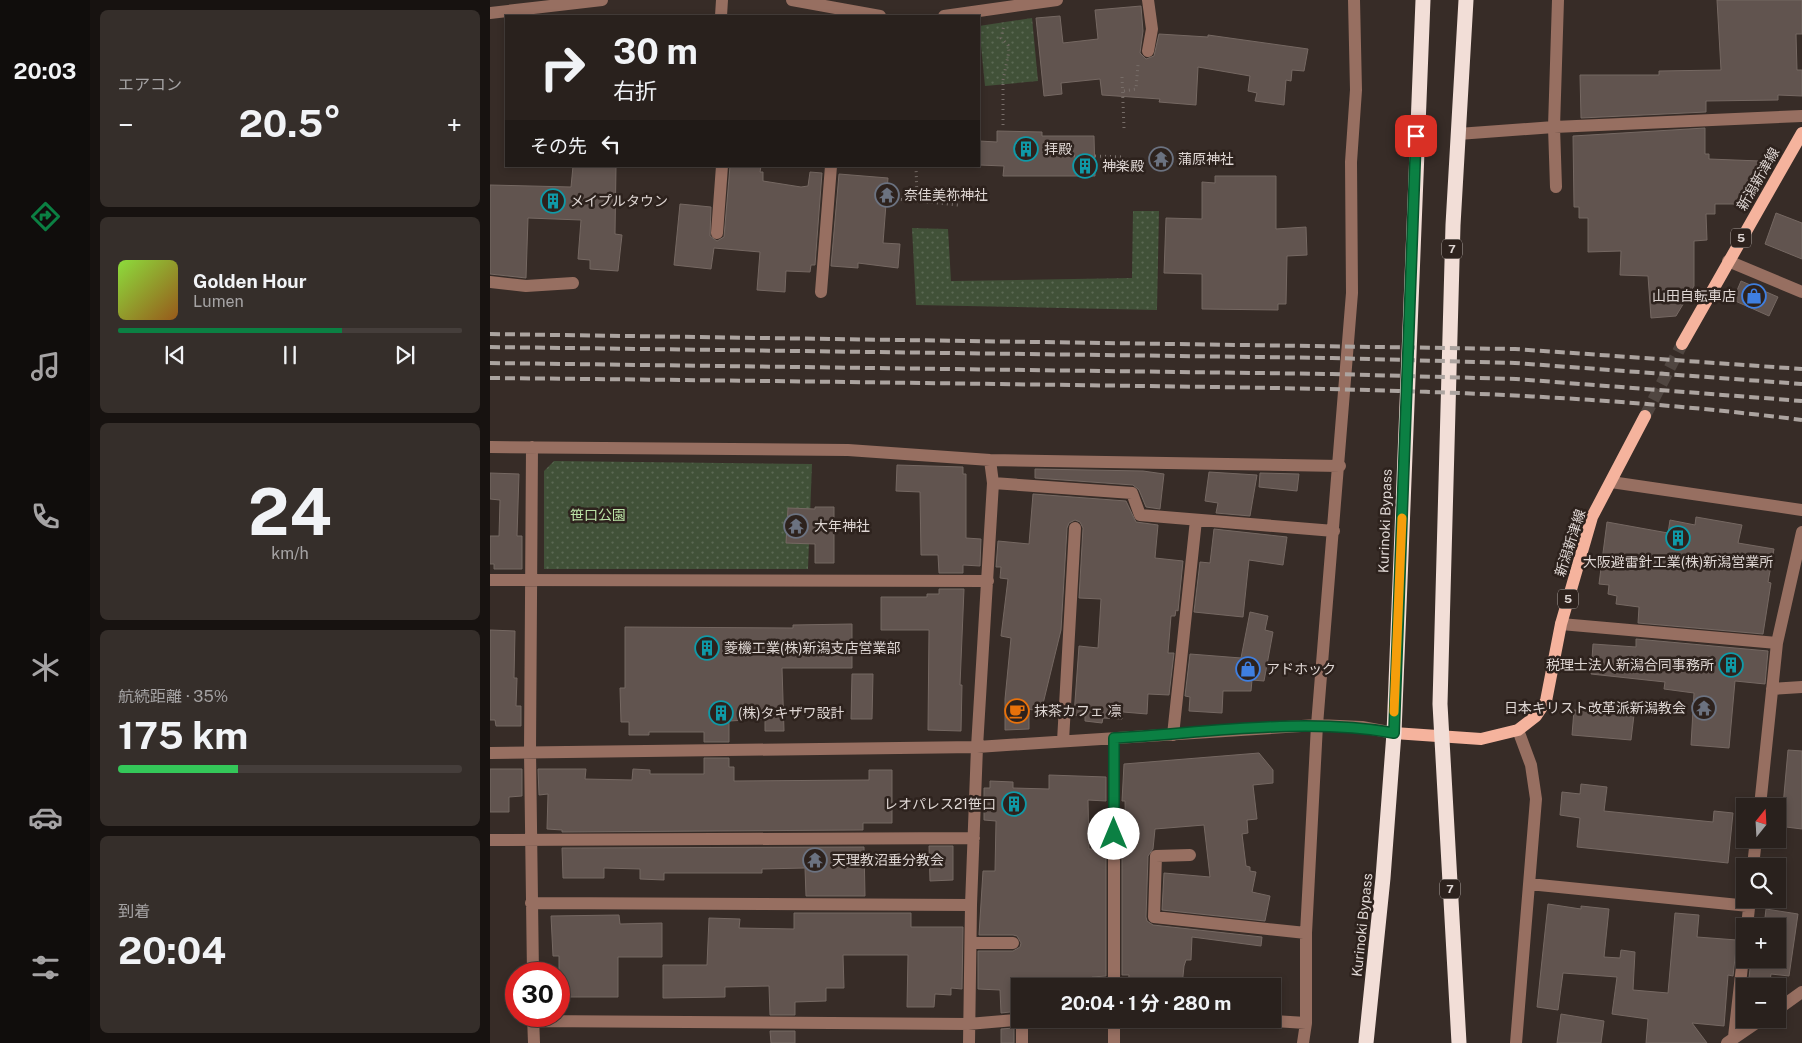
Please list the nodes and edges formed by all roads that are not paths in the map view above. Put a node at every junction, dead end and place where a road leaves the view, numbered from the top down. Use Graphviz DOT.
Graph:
graph roads {
  1 [pos="602,0"];
  2 [pos="722,0"];
  3 [pos="792,0"];
  4 [pos="1057,0"];
  5 [pos="1148,0"];
  6 [pos="1354,0"];
  7 [pos="1422,0"];
  8 [pos="1466,0"];
  9 [pos="1558,0"];
  10 [pos="561,2"];
  11 [pos="1034,2"];
  12 [pos="490,13"];
  13 [pos="843,13"];
  14 [pos="721,15"];
  15 [pos="868,15"];
  16 [pos="951,15"];
  17 [pos="1148,51"];
  18 [pos="1802,116"];
  19 [pos="1554,127"];
  20 [pos="1802,133"];
  21 [pos="1458,134"];
  22 [pos="722,167"];
  23 [pos="831,167"];
  24 [pos="1556,187"];
  25 [pos="717,233"];
  26 [pos="1728,261"];
  27 [pos="490,282"];
  28 [pos="573,283"];
  29 [pos="821,292"];
  30 [pos="1802,292"];
  31 [pos="1682,344"];
  32 [pos="1645,416"];
  33 [pos="490,446"];
  34 [pos="532,447"];
  35 [pos="990,460"];
  36 [pos="1340,466"];
  37 [pos="1611,482"];
  38 [pos="993,483"];
  39 [pos="1802,510"];
  40 [pos="1196,520"];
  41 [pos="1075,528"];
  42 [pos="1334,531"];
  43 [pos="1802,532"];
  44 [pos="532,579"];
  45 [pos="490,580"];
  46 [pos="988,581"];
  47 [pos="1561,624"];
  48 [pos="1778,643"];
  49 [pos="1802,687"];
  50 [pos="1772,689"];
  51 [pos="1317,725"];
  52 [pos="1518,730"];
  53 [pos="1394,733"];
  54 [pos="1173,735"];
  55 [pos="1442,735"];
  56 [pos="1114,738"];
  57 [pos="1063,742"];
  58 [pos="977,747"];
  59 [pos="530,752"];
  60 [pos="490,753"];
  61 [pos="1761,798"];
  62 [pos="974,838"];
  63 [pos="490,840"];
  64 [pos="530,840"];
  65 [pos="1190,855"];
  66 [pos="1529,884"];
  67 [pos="1736,901"];
  68 [pos="532,903"];
  69 [pos="971,905"];
  70 [pos="1306,933"];
  71 [pos="971,943"];
  72 [pos="1013,943"];
  73 [pos="533,962"];
  74 [pos="1741,968"];
  75 [pos="1114,978"];
  76 [pos="1802,992"];
  77 [pos="1786,1003"];
  78 [pos="570,1019"];
  79 [pos="1011,1020"];
  80 [pos="1281,1022"];
  81 [pos="968,1024"];
  82 [pos="1306,1024"];
  83 [pos="533,1027"];
  84 [pos="1022,1028"];
  85 [pos="1114,1028"];
  86 [pos="1749,1028"];
  87 [pos="1731,1040"];
  88 [pos="534,1043"];
  89 [pos="969,1043"];
  90 [pos="1022,1043"];
  91 [pos="1114,1043"];
  92 [pos="1303,1043"];
  93 [pos="1366,1043"];
  94 [pos="1459,1043"];
  95 [pos="1516,1043"];
  1 -- 10 [label="street"];
  2 -- 14 [label="street"];
  3 -- 13 [label="street"];
  4 -- 11 [label="street"];
  5 -- 17 [label="street"];
  6 -- 36 [label="street"];
  7 -- 53 [label="highway, Kurinoki Bypass"];
  8 -- 21 [label="highway, 7"];
  9 -- 19 [label="street"];
  10 -- 12 [label="street"];
  11 -- 16 [label="street"];
  13 -- 15 [label="street"];
  18 -- 19 [label="street"];
  19 -- 21 [label="street"];
  19 -- 24 [label="street"];
  20 -- 26 [label="main road, 新潟新津線 / 5"];
  21 -- 55 [label="highway, 7"];
  22 -- 25 [label="street"];
  23 -- 29 [label="street"];
  26 -- 30 [label="street"];
  26 -- 31 [label="main road, 新潟新津線 / 5"];
  27 -- 28 [label="street"];
  32 -- 37 [label="main road, 新潟新津線 / 5"];
  33 -- 34 [label="street"];
  34 -- 35 [label="street"];
  34 -- 44 [label="street"];
  35 -- 36 [label="street"];
  35 -- 38 [label="street"];
  36 -- 42 [label="street"];
  37 -- 39 [label="street"];
  37 -- 47 [label="main road, 新潟新津線 / 5"];
  38 -- 40 [label="street"];
  38 -- 46 [label="street"];
  40 -- 42 [label="street"];
  40 -- 54 [label="street"];
  41 -- 57 [label="street"];
  42 -- 51 [label="street"];
  43 -- 48 [label="street"];
  44 -- 45 [label="street"];
  44 -- 46 [label="street"];
  44 -- 59 [label="street"];
  46 -- 58 [label="street"];
  47 -- 48 [label="street"];
  47 -- 52 [label="main road, 新潟新津線 / 5"];
  48 -- 50 [label="street"];
  49 -- 50 [label="street"];
  50 -- 61 [label="street"];
  51 -- 53 [label="street"];
  51 -- 54 [label="street"];
  51 -- 70 [label="street"];
  52 -- 55 [label="main road, 新潟新津線 / 5"];
  52 -- 66 [label="street"];
  53 -- 55 [label="main road, 新潟新津線 / 5"];
  53 -- 93 [label="highway, Kurinoki Bypass"];
  54 -- 56 [label="street"];
  55 -- 94 [label="highway, 7"];
  56 -- 57 [label="street"];
  56 -- 75 [label="street"];
  57 -- 58 [label="street"];
  58 -- 59 [label="street"];
  58 -- 62 [label="street"];
  59 -- 60 [label="street"];
  59 -- 64 [label="street"];
  62 -- 64 [label="street"];
  62 -- 69 [label="street"];
  63 -- 64 [label="street"];
  64 -- 68 [label="street"];
  65 -- 70 [label="street"];
  66 -- 67 [label="street"];
  66 -- 95 [label="street"];
  68 -- 69 [label="street"];
  68 -- 73 [label="street"];
  69 -- 71 [label="street"];
  70 -- 82 [label="street"];
  71 -- 72 [label="street"];
  71 -- 81 [label="street"];
  74 -- 87 [label="street"];
  76 -- 77 [label="street"];
  78 -- 81 [label="street"];
  79 -- 81 [label="street"];
  80 -- 82 [label="street"];
  81 -- 89 [label="street"];
  82 -- 92 [label="street"];
  83 -- 88 [label="street"];
  84 -- 90 [label="street"];
  85 -- 91 [label="street"];
  86 -- 87 [label="street"];
}
